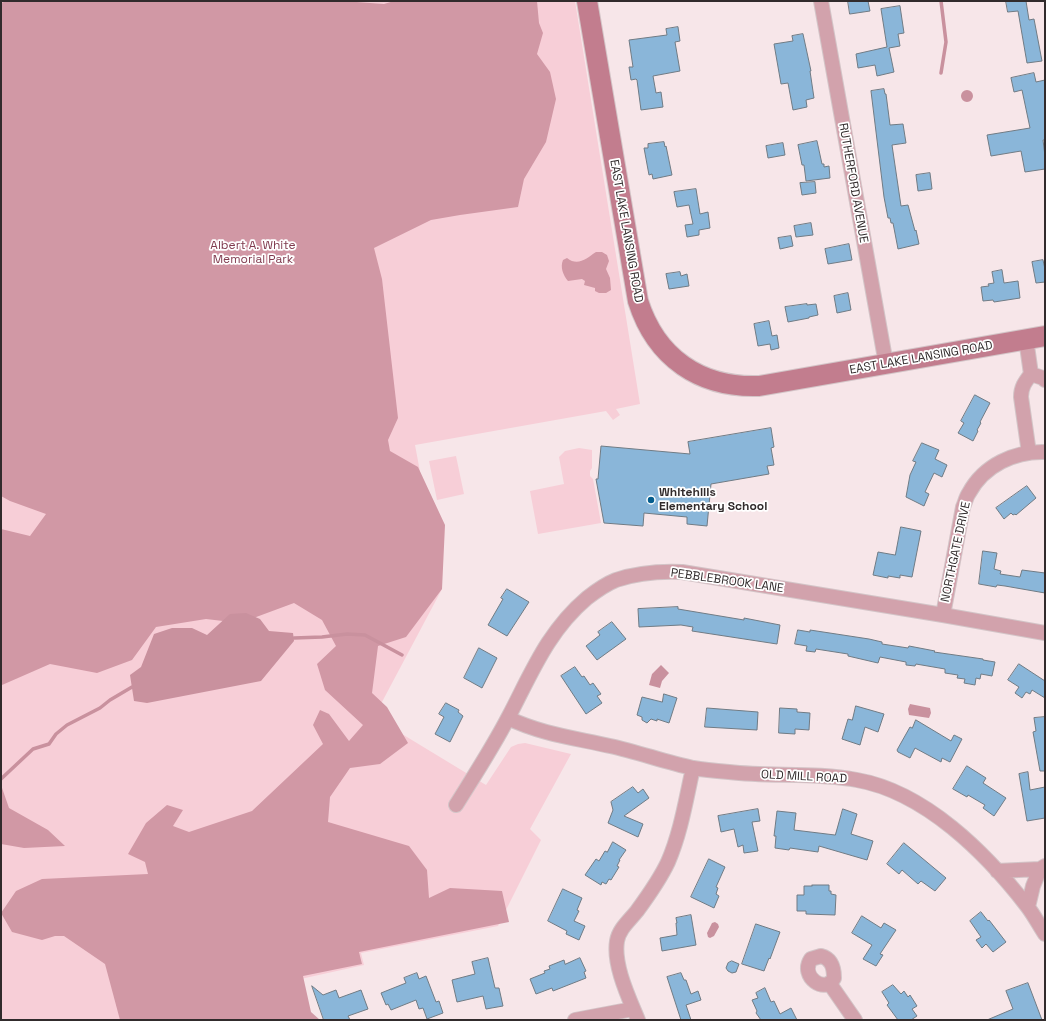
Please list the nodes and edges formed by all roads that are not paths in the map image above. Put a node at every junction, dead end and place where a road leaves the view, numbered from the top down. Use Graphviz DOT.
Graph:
graph roads {
  1 [pos="587,1"];
  2 [pos="821,1"];
  3 [pos="1036,338"];
  4 [pos="886,364"];
  5 [pos="1032,374"];
  6 [pos="1045,380"];
  7 [pos="1045,452"];
  8 [pos="1029,453"];
  9 [pos="943,615"];
  10 [pos="1045,633"];
  11 [pos="508,718"];
  12 [pos="693,768"];
  13 [pos="456,805"];
  14 [pos="1042,867"];
  15 [pos="997,871"];
  16 [pos="1028,907"];
  17 [pos="1045,934"];
  18 [pos="830,984"];
  19 [pos="636,1014"];
  20 [pos="575,1020"];
  21 [pos="855,1020"];
  1 -- 4 [label="main road, EAST LAKE LANSING ROAD"];
  2 -- 4 [label="street, RUTHERFORD AVENUE"];
  3 -- 4 [label="main road, EAST LAKE LANSING ROAD"];
  3 -- 5 [label="street"];
  5 -- 6 [label="street"];
  5 -- 8 [label="street"];
  7 -- 8 [label="street, NORTHGATE DRIVE"];
  8 -- 9 [label="street, NORTHGATE DRIVE"];
  9 -- 10 [label="street, PEBBLEBROOK LANE"];
  9 -- 11 [label="street, PEBBLEBROOK LANE"];
  11 -- 12 [label="street, OLD MILL ROAD"];
  11 -- 13 [label="street, PEBBLEBROOK LANE"];
  12 -- 15 [label="street, OLD MILL ROAD"];
  12 -- 19 [label="street"];
  14 -- 15 [label="street"];
  14 -- 16 [label="street"];
  15 -- 16 [label="street, OLD MILL ROAD"];
  16 -- 17 [label="street, OLD MILL ROAD"];
  18 -- 21 [label="street"];
  19 -- 20 [label="street"];
}
